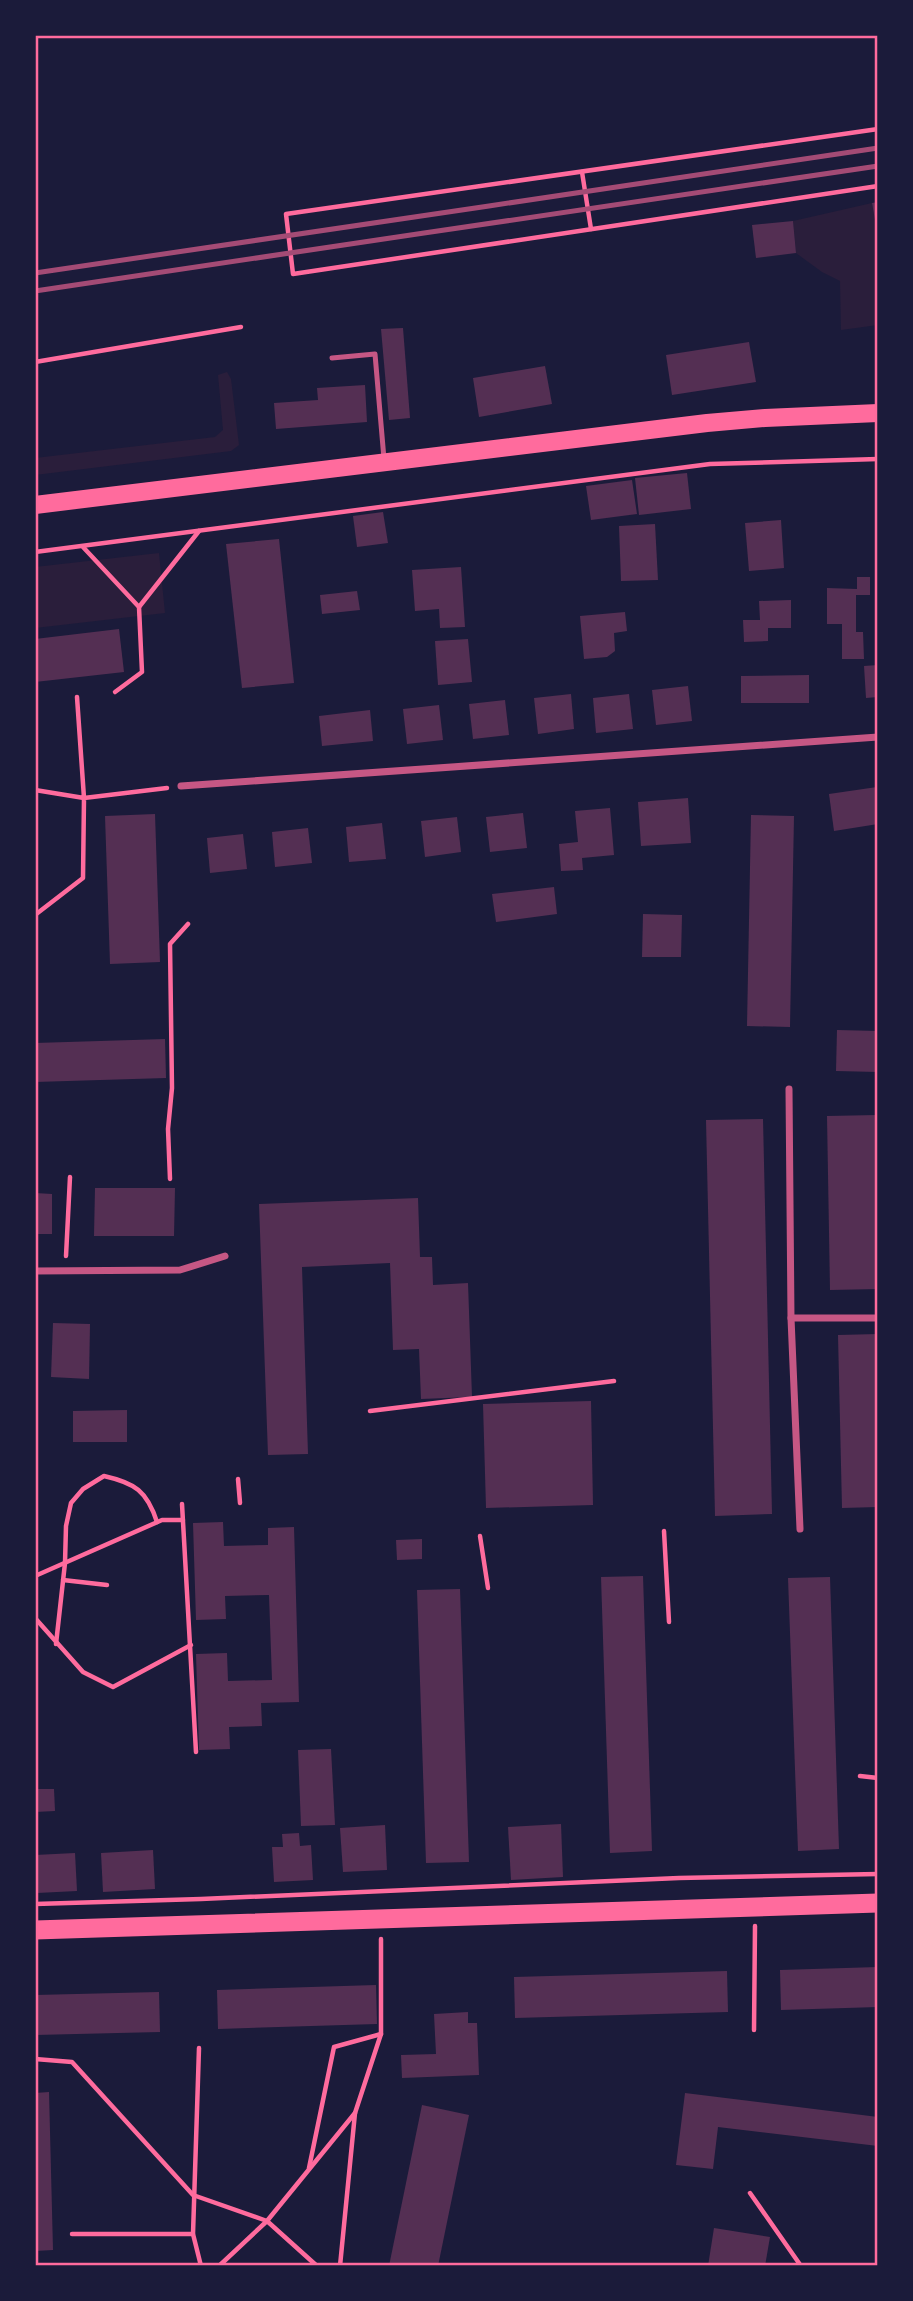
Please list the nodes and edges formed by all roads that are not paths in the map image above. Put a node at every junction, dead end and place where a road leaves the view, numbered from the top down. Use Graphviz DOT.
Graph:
graph roads {
  1 [pos="332,358"];
  2 [pos="878,413"];
  3 [pos="385,462"];
  4 [pos="35,505"];
  5 [pos="878,737"];
  6 [pos="181,786"];
  7 [pos="789,1089"];
  8 [pos="225,1256"];
  9 [pos="35,1271"];
  10 [pos="791,1318"];
  11 [pos="878,1318"];
  12 [pos="800,1529"];
  13 [pos="878,1903"];
  14 [pos="35,1930"];
  1 -- 3 [label="lane"];
  2 -- 3 [label="main road"];
  3 -- 4 [label="main road"];
  5 -- 6 [label="street"];
  7 -- 10 [label="street"];
  8 -- 9 [label="street"];
  10 -- 11 [label="street"];
  10 -- 12 [label="street"];
  13 -- 14 [label="highway"];
}
